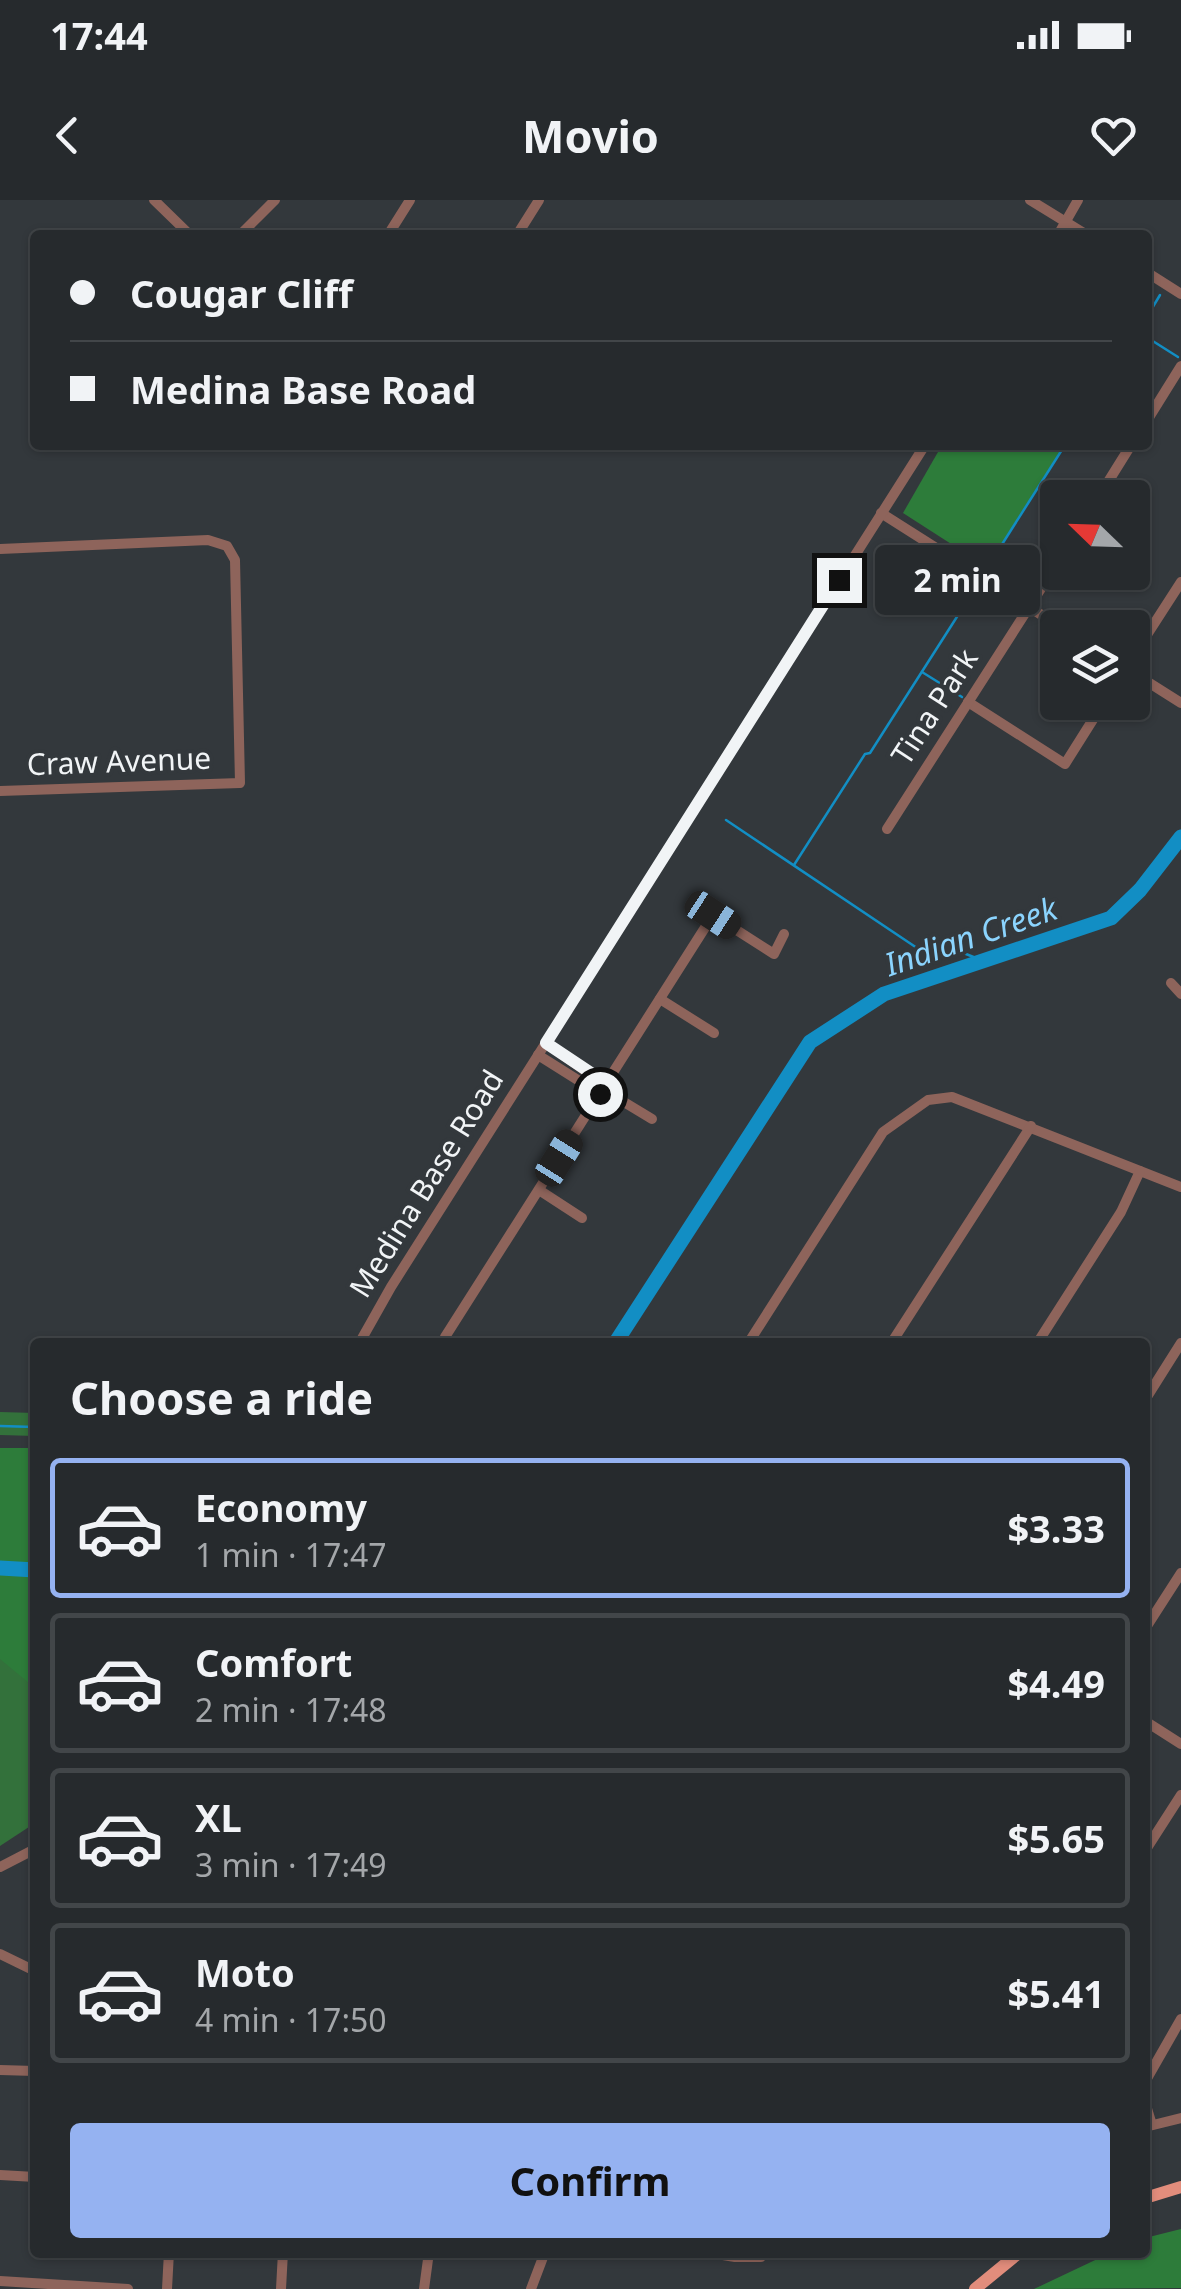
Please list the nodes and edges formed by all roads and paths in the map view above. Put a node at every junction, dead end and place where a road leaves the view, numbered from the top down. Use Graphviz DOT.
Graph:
graph roads {
  1 [pos="154,200"];
  2 [pos="274,200"];
  3 [pos="410,200"];
  4 [pos="539,200"];
  5 [pos="1030,200"];
  6 [pos="1078,200"];
  7 [pos="1066,222"];
  8 [pos="185,230"];
  9 [pos="245,230"];
  10 [pos="391,230"];
  11 [pos="520,230"];
  12 [pos="1061,230"];
  13 [pos="1079,230"];
  14 [pos="1152,276"];
  15 [pos="1181,294"];
  16 [pos="1180,370"];
  17 [pos="1152,413"];
  18 [pos="922,450"];
  19 [pos="1128,450"];
  20 [pos="1109,480"];
  21 [pos="881,513"];
  22 [pos="0,549"];
  23 [pos="1181,582"];
  24 [pos="1040,590"];
  25 [pos="1029,607"];
  26 [pos="1040,614"];
  27 [pos="1150,630"];
  28 [pos="1150,683"];
  29 [pos="968,702"];
  30 [pos="1181,703"];
  31 [pos="1093,720"];
  32 [pos="0,792"];
  33 [pos="888,829"];
  34 [pos="784,934"];
  35 [pos="1171,983"];
  36 [pos="1181,994"];
  37 [pos="660,999"];
  38 [pos="714,1033"];
  39 [pos="546,1043"];
  40 [pos="538,1055"];
  41 [pos="605,1090"];
  42 [pos="652,1120"];
  43 [pos="1031,1126"];
  44 [pos="1140,1170"];
  45 [pos="1181,1187"];
  46 [pos="538,1190"];
  47 [pos="582,1218"];
  48 [pos="445,1337"];
  49 [pos="362,1338"];
  50 [pos="752,1338"];
  51 [pos="895,1338"];
  52 [pos="1041,1338"];
  53 [pos="1181,1343"];
  54 [pos="1150,1392"];
  55 [pos="1181,1572"];
  56 [pos="1150,1621"];
  57 [pos="1150,1724"];
  58 [pos="1181,1744"];
  59 [pos="1181,1795"];
  60 [pos="1150,1844"];
  61 [pos="30,1851"];
  62 [pos="0,1868"];
  63 [pos="0,1954"];
  64 [pos="30,1969"];
  65 [pos="1181,2020"];
  66 [pos="0,2070"];
  67 [pos="30,2071"];
  68 [pos="1150,2073"];
  69 [pos="1181,2118"];
  70 [pos="1150,2126"];
  71 [pos="0,2175"];
  72 [pos="30,2177"];
  73 [pos="1181,2187"];
  74 [pos="1150,2196"];
  75 [pos="169,2258"];
  76 [pos="283,2258"];
  77 [pos="428,2258"];
  78 [pos="543,2258"];
  79 [pos="1013,2258"];
  80 [pos="0,2281"];
  81 [pos="128,2289"];
  82 [pos="166,2289"];
  83 [pos="281,2289"];
  84 [pos="424,2289"];
  85 [pos="532,2289"];
  86 [pos="976,2289"];
  1 -- 8 [label="street"];
  2 -- 9 [label="street"];
  3 -- 10 [label="street"];
  4 -- 11 [label="street"];
  5 -- 7 [label="street"];
  6 -- 7 [label="street"];
  7 -- 12 [label="street"];
  7 -- 13 [label="street"];
  14 -- 15 [label="street"];
  16 -- 17 [label="street"];
  18 -- 21 [label="street, Medina Base Road"];
  19 -- 20 [label="street"];
  21 -- 25 [label="street"];
  21 -- 39 [label="street, Medina Base Road"];
  22 -- 32 [label="street, Craw Avenue"];
  23 -- 27 [label="street"];
  24 -- 25 [label="street, Tina Park"];
  25 -- 26 [label="street"];
  25 -- 29 [label="street, Tina Park"];
  28 -- 30 [label="street"];
  29 -- 31 [label="street"];
  29 -- 33 [label="street, Tina Park"];
  34 -- 37 [label="street"];
  35 -- 36 [label="street"];
  37 -- 38 [label="street"];
  37 -- 41 [label="street"];
  39 -- 40 [label="street, Medina Base Road"];
  39 -- 41 [label="street"];
  40 -- 41 [label="street"];
  40 -- 49 [label="street, Medina Base Road"];
  41 -- 42 [label="street"];
  41 -- 46 [label="street"];
  43 -- 44 [label="street"];
  43 -- 50 [label="street"];
  43 -- 51 [label="street"];
  44 -- 45 [label="street"];
  44 -- 52 [label="street"];
  46 -- 47 [label="street"];
  46 -- 48 [label="street"];
  53 -- 54 [label="street"];
  55 -- 56 [label="street"];
  57 -- 58 [label="street"];
  59 -- 60 [label="street"];
  61 -- 62 [label="street"];
  63 -- 64 [label="street"];
  65 -- 68 [label="street"];
  66 -- 67 [label="street"];
  69 -- 70 [label="street"];
  71 -- 72 [label="street"];
  73 -- 74 [label="main road"];
  75 -- 82 [label="street"];
  76 -- 83 [label="street"];
  77 -- 84 [label="street"];
  78 -- 85 [label="street"];
  79 -- 86 [label="main road"];
  80 -- 81 [label="street"];
}
